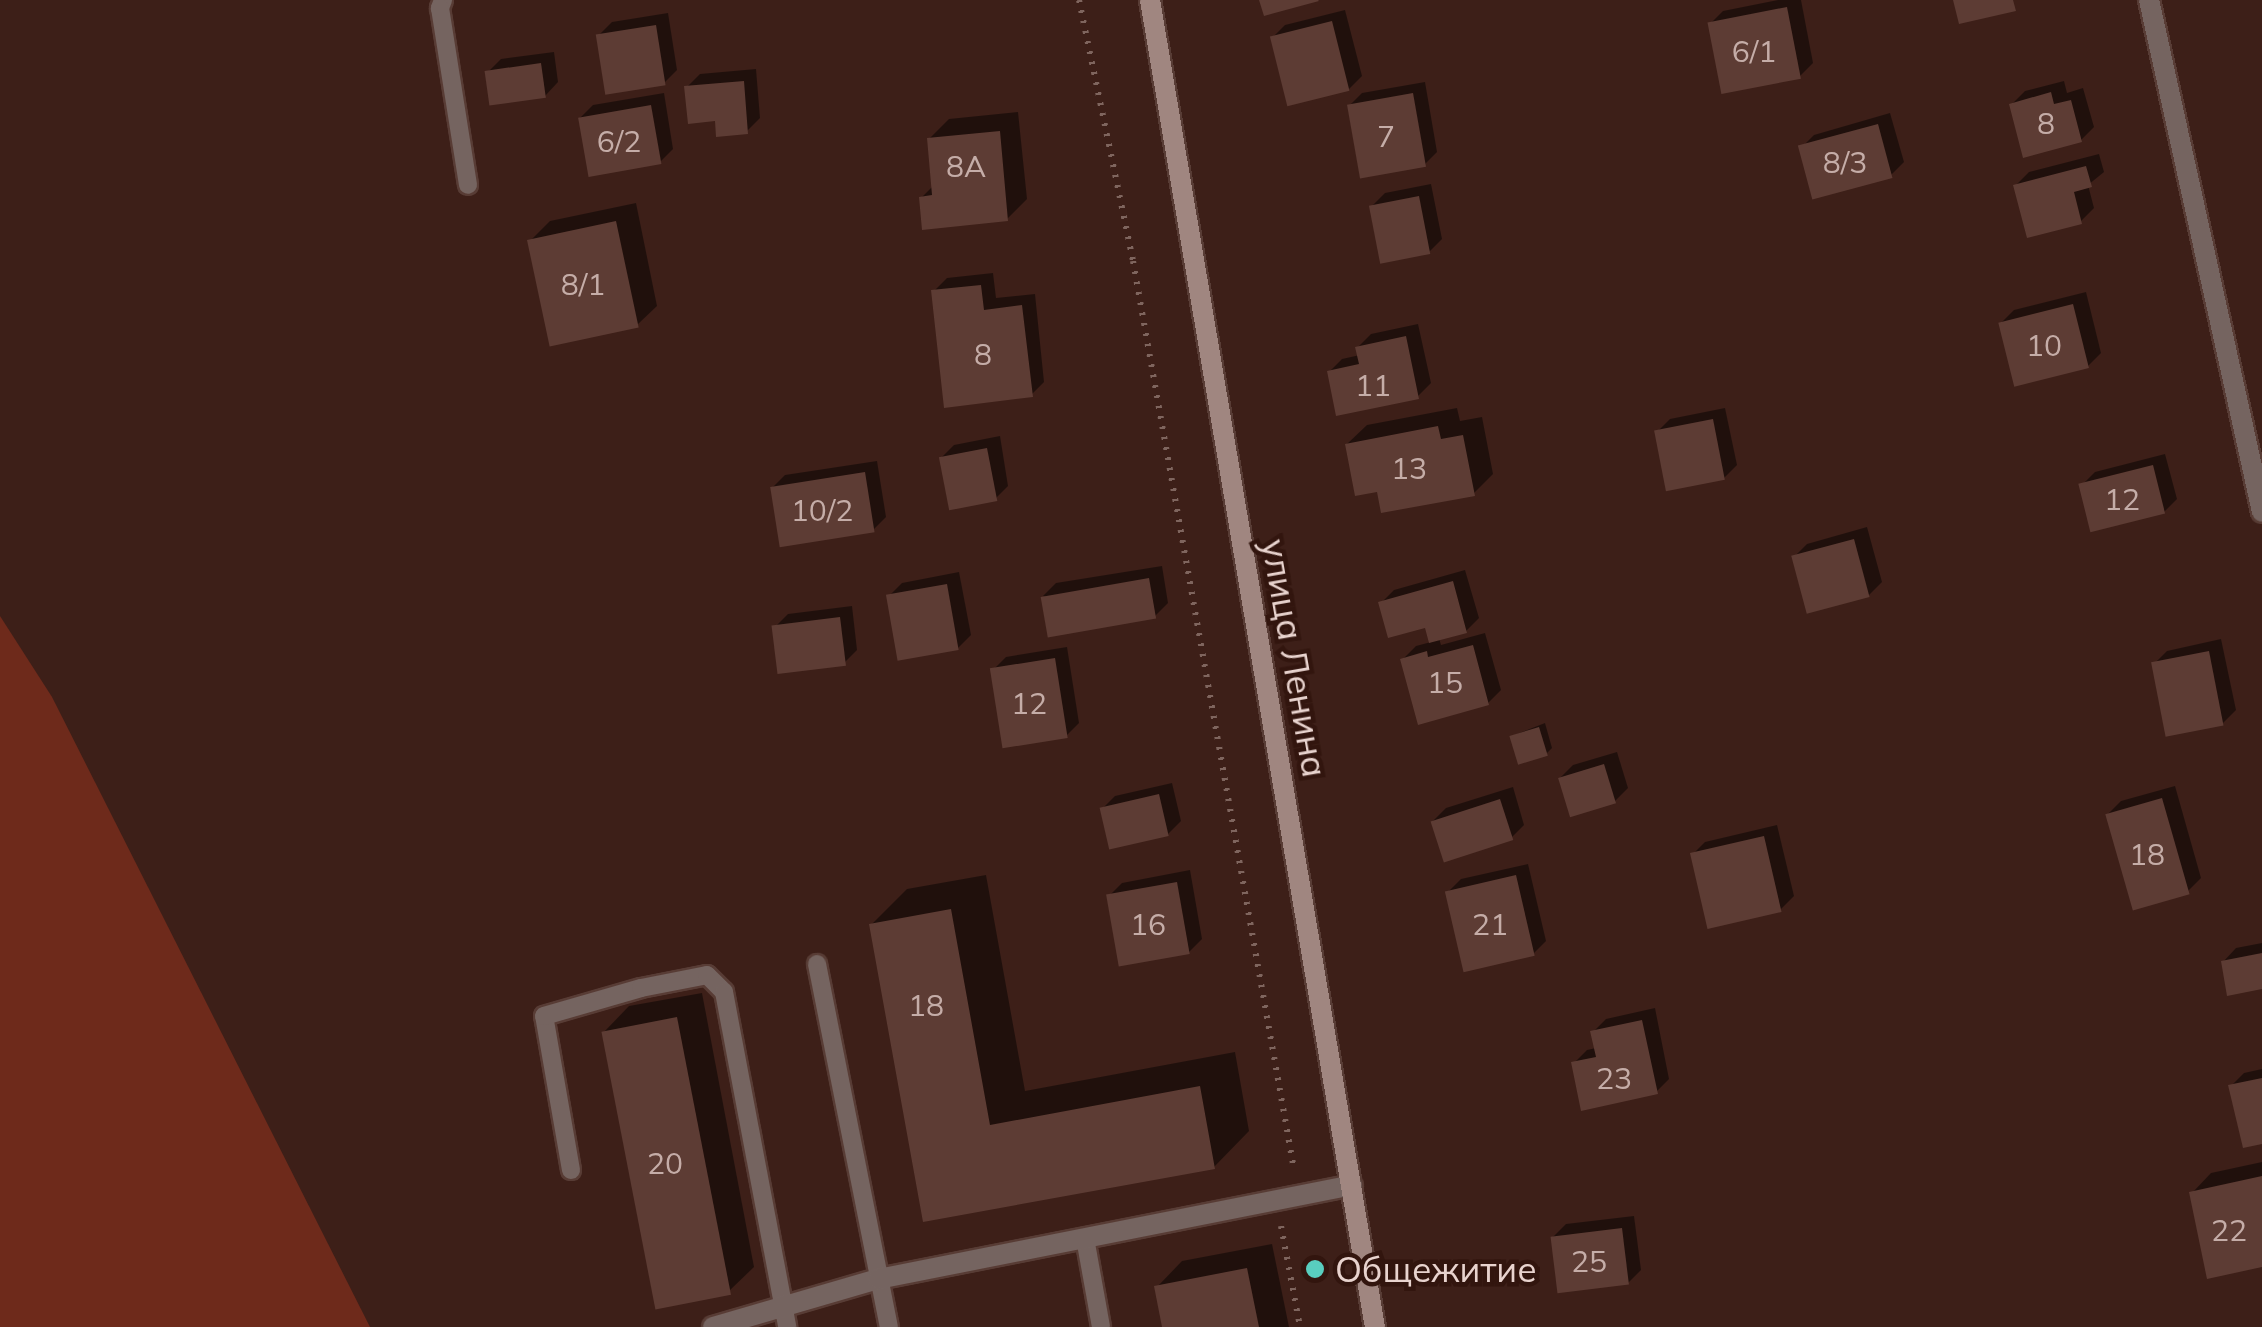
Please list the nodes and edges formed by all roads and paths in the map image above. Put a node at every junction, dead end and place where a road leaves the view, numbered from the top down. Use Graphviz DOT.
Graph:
graph roads {
  1 [pos="442,0"];
  2 [pos="1079,0"];
  3 [pos="1150,0"];
  4 [pos="2149,0"];
  5 [pos="468,185"];
  6 [pos="2262,512"];
  7 [pos="817,964"];
  8 [pos="571,1170"];
  9 [pos="1352,1185"];
  10 [pos="1299,1196"];
  11 [pos="1276,1200"];
  12 [pos="1085,1238"];
  13 [pos="878,1279"];
  14 [pos="785,1318"];
  15 [pos="713,1327"];
  16 [pos="889,1327"];
  17 [pos="1101,1327"];
  18 [pos="1300,1327"];
  19 [pos="1376,1327"];
  1 -- 5 [label="lane"];
  2 -- 10 [label="path"];
  3 -- 9 [label="main road, улица Ленина"];
  4 -- 6 [label="street"];
  7 -- 13 [label="lane"];
  8 -- 14 [label="lane"];
  9 -- 10 [label="street"];
  9 -- 19 [label="main road, улица Ленина"];
  10 -- 11 [label="street"];
  11 -- 12 [label="street"];
  11 -- 18 [label="path"];
  12 -- 13 [label="street"];
  12 -- 17 [label="lane"];
  13 -- 14 [label="street"];
  13 -- 16 [label="lane"];
  14 -- 15 [label="street"];
}
